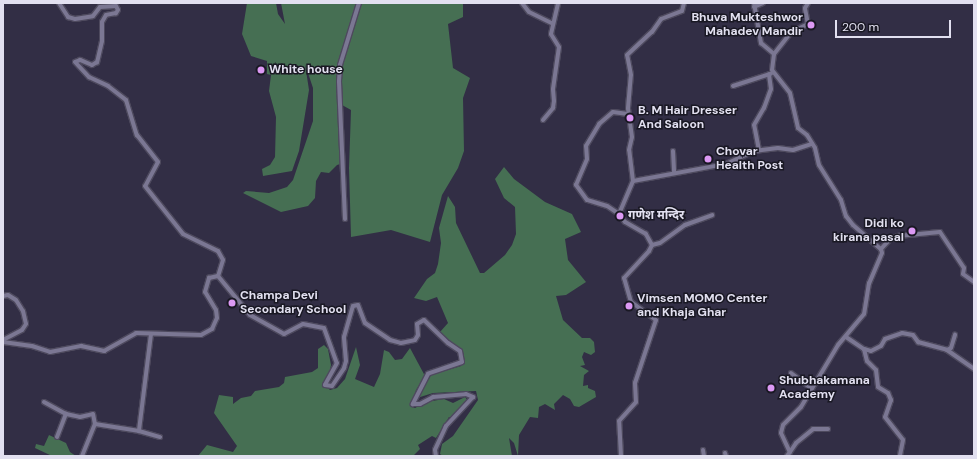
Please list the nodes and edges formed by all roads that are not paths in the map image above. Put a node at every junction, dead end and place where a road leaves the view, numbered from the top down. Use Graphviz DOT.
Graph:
graph roads {
  1 [pos="60,3"];
  2 [pos="358,3"];
  3 [pos="522,3"];
  4 [pos="558,3"];
  5 [pos="684,3"];
  6 [pos="763,3"];
  7 [pos="808,3"];
  8 [pos="754,5"];
  9 [pos="552,23"];
  10 [pos="774,54"];
  11 [pos="771,74"];
  12 [pos="733,86"];
  13 [pos="628,114"];
  14 [pos="543,120"];
  15 [pos="812,144"];
  16 [pos="759,150"];
  17 [pos="673,151"];
  18 [pos="674,173"];
  19 [pos="633,181"];
  20 [pos="619,214"];
  21 [pos="712,214"];
  22 [pos="345,220"];
  23 [pos="652,245"];
  24 [pos="881,249"];
  25 [pos="218,276"];
  26 [pos="974,282"];
  27 [pos="3,296"];
  28 [pos="151,334"];
  29 [pos="955,335"];
  30 [pos="846,338"];
  31 [pos="3,341"];
  32 [pos="864,349"];
  33 [pos="947,350"];
  34 [pos="974,369"];
  35 [pos="790,374"];
  36 [pos="810,388"];
  37 [pos="44,402"];
  38 [pos="66,414"];
  39 [pos="95,424"];
  40 [pos="828,429"];
  41 [pos="138,431"];
  42 [pos="57,437"];
  43 [pos="160,437"];
  44 [pos="703,450"];
  45 [pos="790,452"];
  46 [pos="82,456"];
  47 [pos="436,456"];
  48 [pos="621,456"];
  49 [pos="704,456"];
  50 [pos="787,456"];
  51 [pos="900,456"];
  1 -- 25 [label="street"];
  2 -- 22 [label="street"];
  3 -- 9 [label="street"];
  4 -- 9 [label="street"];
  5 -- 13 [label="street"];
  6 -- 8 [label="street"];
  7 -- 10 [label="street"];
  8 -- 10 [label="street"];
  9 -- 14 [label="street"];
  10 -- 11 [label="street"];
  11 -- 12 [label="street"];
  11 -- 15 [label="street"];
  11 -- 16 [label="street"];
  13 -- 19 [label="street"];
  13 -- 20 [label="street"];
  15 -- 16 [label="street"];
  15 -- 24 [label="street"];
  16 -- 18 [label="street"];
  17 -- 18 [label="street"];
  18 -- 19 [label="street"];
  19 -- 20 [label="street"];
  20 -- 23 [label="street"];
  21 -- 23 [label="street"];
  23 -- 48 [label="street"];
  24 -- 26 [label="street"];
  24 -- 30 [label="street"];
  25 -- 28 [label="street"];
  25 -- 47 [label="street"];
  27 -- 31 [label="street"];
  28 -- 31 [label="street"];
  28 -- 41 [label="street"];
  29 -- 33 [label="street"];
  30 -- 32 [label="street"];
  30 -- 36 [label="street"];
  32 -- 33 [label="street"];
  32 -- 51 [label="street"];
  33 -- 34 [label="street"];
  35 -- 36 [label="street"];
  36 -- 45 [label="street"];
  37 -- 38 [label="street"];
  38 -- 39 [label="street"];
  38 -- 42 [label="street"];
  39 -- 41 [label="street"];
  39 -- 46 [label="street"];
  40 -- 45 [label="street"];
  41 -- 43 [label="street"];
  44 -- 49 [label="street"];
  45 -- 50 [label="street"];
}
